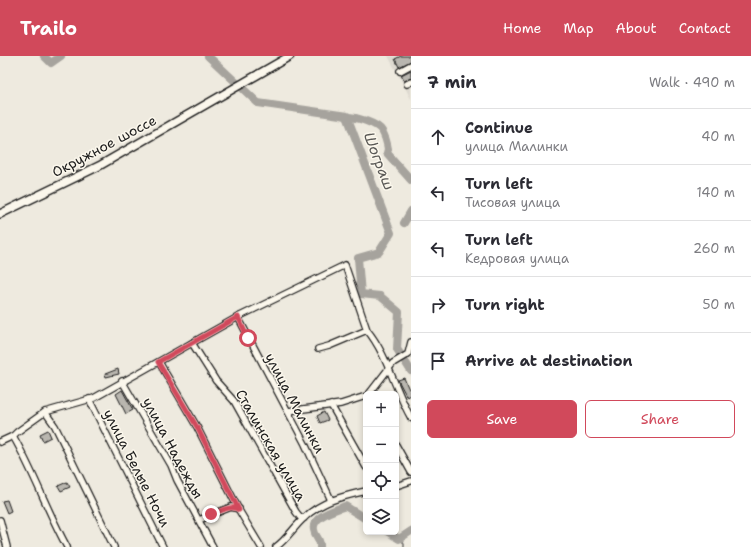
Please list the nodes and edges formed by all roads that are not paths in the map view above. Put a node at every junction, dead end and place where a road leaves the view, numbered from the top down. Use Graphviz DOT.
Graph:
graph roads {
  1 [pos="290,56"];
  2 [pos="411,65"];
  3 [pos="400,71"];
  4 [pos="0,214"];
  5 [pos="238,317"];
  6 [pos="367,330"];
  7 [pos="411,342"];
  8 [pos="192,343"];
  9 [pos="318,349"];
  10 [pos="158,362"];
  11 [pos="388,369"];
  12 [pos="122,381"];
  13 [pos="372,391"];
  14 [pos="363,397"];
  15 [pos="89,399"];
  16 [pos="331,405"];
  17 [pos="45,412"];
  18 [pos="288,412"];
  19 [pos="411,418"];
  20 [pos="13,436"];
  21 [pos="0,442"];
  22 [pos="399,450"];
  23 [pos="364,463"];
  24 [pos="411,472"];
  25 [pos="411,481"];
  26 [pos="399,485"];
  27 [pos="363,492"];
  28 [pos="331,500"];
  29 [pos="239,510"];
  30 [pos="304,518"];
  31 [pos="0,520"];
  32 [pos="199,520"];
  33 [pos="6,547"];
  34 [pos="67,547"];
  35 [pos="114,547"];
  36 [pos="163,547"];
  37 [pos="213,547"];
  38 [pos="261,547"];
  39 [pos="276,547"];
  1 -- 4 [label="main road, Окружное шоссе"];
  2 -- 3 [label="street"];
  5 -- 6 [label="street"];
  5 -- 8 [label="street"];
  5 -- 18 [label="street, улица Малинки"];
  6 -- 9 [label="street"];
  6 -- 11 [label="street"];
  7 -- 11 [label="street"];
  8 -- 10 [label="street"];
  8 -- 30 [label="street, Сталинская улица"];
  10 -- 12 [label="street"];
  10 -- 29 [label="street"];
  11 -- 13 [label="street"];
  11 -- 19 [label="street"];
  12 -- 15 [label="street"];
  12 -- 32 [label="street, улица Надежды"];
  14 -- 16 [label="street"];
  15 -- 17 [label="street"];
  15 -- 36 [label="street, улица Белые Ночи"];
  16 -- 18 [label="street"];
  16 -- 23 [label="street"];
  17 -- 20 [label="street"];
  17 -- 35 [label="street"];
  18 -- 28 [label="street, улица Малинки"];
  20 -- 21 [label="street"];
  20 -- 34 [label="street"];
  22 -- 24 [label="street"];
  25 -- 26 [label="street"];
  27 -- 28 [label="street"];
  28 -- 30 [label="street"];
  29 -- 32 [label="street"];
  29 -- 38 [label="street"];
  30 -- 39 [label="street"];
  31 -- 33 [label="street"];
  32 -- 37 [label="street, улица Надежды"];
}
